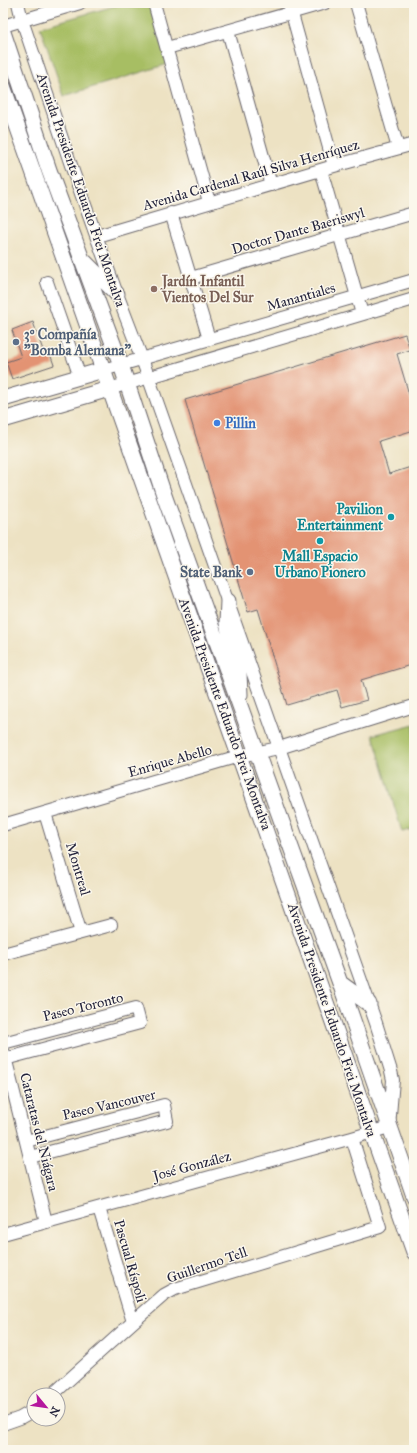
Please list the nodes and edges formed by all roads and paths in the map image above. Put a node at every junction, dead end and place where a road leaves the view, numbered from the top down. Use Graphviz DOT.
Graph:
graph roads {
  1 [pos="18,3"];
  2 [pos="80,3"];
  3 [pos="154,3"];
  4 [pos="325,3"];
  5 [pos="356,3"];
  6 [pos="290,8"];
  7 [pos="22,20"];
  8 [pos="3,26"];
  9 [pos="228,31"];
  10 [pos="3,32"];
  11 [pos="167,48"];
  12 [pos="3,86"];
  13 [pos="414,144"];
  14 [pos="398,148"];
  15 [pos="334,166"];
  16 [pos="321,170"];
  17 [pos="271,185"];
  18 [pos="209,202"];
  19 [pos="414,213"];
  20 [pos="171,214"];
  21 [pos="340,235"];
  22 [pos="97,236"];
  23 [pos="81,258"];
  24 [pos="191,278"];
  25 [pos="414,280"];
  26 [pos="47,282"];
  27 [pos="117,294"];
  28 [pos="358,296"];
  29 [pos="414,299"];
  30 [pos="362,314"];
  31 [pos="209,339"];
  32 [pos="142,358"];
  33 [pos="121,365"];
  34 [pos="103,370"];
  35 [pos="80,377"];
  36 [pos="148,377"];
  37 [pos="127,384"];
  38 [pos="109,388"];
  39 [pos="3,399"];
  40 [pos="3,420"];
  41 [pos="228,601"];
  42 [pos="239,704"];
  43 [pos="414,706"];
  44 [pos="279,748"];
  45 [pos="256,753"];
  46 [pos="239,756"];
  47 [pos="46,813"];
  48 [pos="3,825"];
  49 [pos="111,925"];
  50 [pos="81,934"];
  51 [pos="3,954"];
  52 [pos="340,983"];
  53 [pos="369,1004"];
  54 [pos="3,1043"];
  55 [pos="4,1054"];
  56 [pos="389,1127"];
  57 [pos="371,1132"];
  58 [pos="352,1138"];
  59 [pos="26,1141"];
  60 [pos="30,1157"];
  61 [pos="414,1196"];
  62 [pos="99,1208"];
  63 [pos="46,1222"];
  64 [pos="3,1234"];
  65 [pos="414,1252"];
  66 [pos="133,1322"];
  67 [pos="61,1387"];
  68 [pos="26,1415"];
  69 [pos="3,1424"];
  1 -- 7 [label="street, Avenida Presidente Eduardo Frei Montalva"];
  2 -- 7 [label="street"];
  3 -- 11 [label="street"];
  4 -- 6 [label="street"];
  5 -- 14 [label="street"];
  6 -- 9 [label="street"];
  6 -- 15 [label="street"];
  7 -- 8 [label="street"];
  7 -- 22 [label="street, Avenida Presidente Eduardo Frei Montalva"];
  9 -- 11 [label="street"];
  9 -- 17 [label="street"];
  10 -- 23 [label="main road, Avenida Presidente Eduardo Frei Montalva"];
  11 -- 18 [label="street"];
  12 -- 34 [label="main road, Avenida Presidente Eduardo Frei Montalva"];
  13 -- 14 [label="street, Avenida Cardenal Raúl Silva Henríquez"];
  14 -- 15 [label="street, Avenida Cardenal Raúl Silva Henríquez"];
  15 -- 16 [label="street, Avenida Cardenal Raúl Silva Henríquez"];
  16 -- 17 [label="street, Avenida Cardenal Raúl Silva Henríquez"];
  16 -- 21 [label="street"];
  17 -- 18 [label="street, Avenida Cardenal Raúl Silva Henríquez"];
  18 -- 20 [label="street, Avenida Cardenal Raúl Silva Henríquez"];
  19 -- 21 [label="street, Doctor Dante Baeriswyl"];
  20 -- 22 [label="street, Avenida Cardenal Raúl Silva Henríquez"];
  20 -- 24 [label="street"];
  21 -- 24 [label="street, Doctor Dante Baeriswyl"];
  21 -- 28 [label="street"];
  22 -- 27 [label="street, Avenida Presidente Eduardo Frei Montalva"];
  23 -- 27 [label="main road"];
  23 -- 33 [label="main road, Avenida Presidente Eduardo Frei Montalva"];
  24 -- 31 [label="street"];
  25 -- 28 [label="street, Manantiales"];
  26 -- 35 [label="street"];
  27 -- 32 [label="street, Avenida Presidente Eduardo Frei Montalva"];
  28 -- 30 [label="street"];
  28 -- 31 [label="street, Manantiales"];
  29 -- 30 [label="street"];
  30 -- 36 [label="street"];
  31 -- 32 [label="street, Manantiales"];
  32 -- 33 [label="street, Manantiales"];
  32 -- 36 [label="street, Avenida Presidente Eduardo Frei Montalva"];
  33 -- 34 [label="street, Manantiales"];
  33 -- 37 [label="main road, Avenida Presidente Eduardo Frei Montalva"];
  34 -- 35 [label="main road"];
  34 -- 38 [label="main road, Avenida Presidente Eduardo Frei Montalva"];
  35 -- 39 [label="main road"];
  36 -- 37 [label="street"];
  36 -- 41 [label="street, Avenida Presidente Eduardo Frei Montalva"];
  37 -- 38 [label="street"];
  37 -- 42 [label="main road, Avenida Presidente Eduardo Frei Montalva"];
  38 -- 40 [label="main road"];
  38 -- 46 [label="main road, Avenida Presidente Eduardo Frei Montalva"];
  41 -- 42 [label="main road"];
  41 -- 44 [label="street, Avenida Presidente Eduardo Frei Montalva"];
  42 -- 45 [label="main road, Avenida Presidente Eduardo Frei Montalva"];
  43 -- 44 [label="street, Enrique Abello"];
  44 -- 45 [label="street, Enrique Abello"];
  44 -- 53 [label="street, Avenida Presidente Eduardo Frei Montalva"];
  45 -- 46 [label="street, Enrique Abello"];
  45 -- 52 [label="main road, Avenida Presidente Eduardo Frei Montalva"];
  46 -- 47 [label="street, Enrique Abello"];
  46 -- 57 [label="main road, Avenida Presidente Eduardo Frei Montalva"];
  47 -- 48 [label="street, Enrique Abello"];
  47 -- 50 [label="street, Montreal"];
  49 -- 50 [label="street"];
  50 -- 51 [label="street"];
  52 -- 53 [label="main road"];
  52 -- 56 [label="main road, Avenida Presidente Eduardo Frei Montalva"];
  53 -- 56 [label="street, Avenida Presidente Eduardo Frei Montalva"];
  54 -- 55 [label="street, Paseo Toronto"];
  55 -- 59 [label="street, Cataratas del Niágara"];
  56 -- 57 [label="street, José González"];
  56 -- 61 [label="main road, Avenida Presidente Eduardo Frei Montalva"];
  57 -- 58 [label="street, José González"];
  57 -- 65 [label="main road, Avenida Presidente Eduardo Frei Montalva"];
  58 -- 62 [label="street, José González"];
  58 -- 66 [label="street, Guillermo Tell"];
  59 -- 60 [label="street, Cataratas del Niágara"];
  59 -- 60 [label="street, Paseo Vancouver"];
  60 -- 63 [label="street, Cataratas del Niágara"];
  62 -- 63 [label="street, José González"];
  62 -- 66 [label="street, Pascual Ríspoli"];
  63 -- 64 [label="street, José González"];
  66 -- 67 [label="street, Guillermo Tell"];
  68 -- 69 [label="street"];
}
